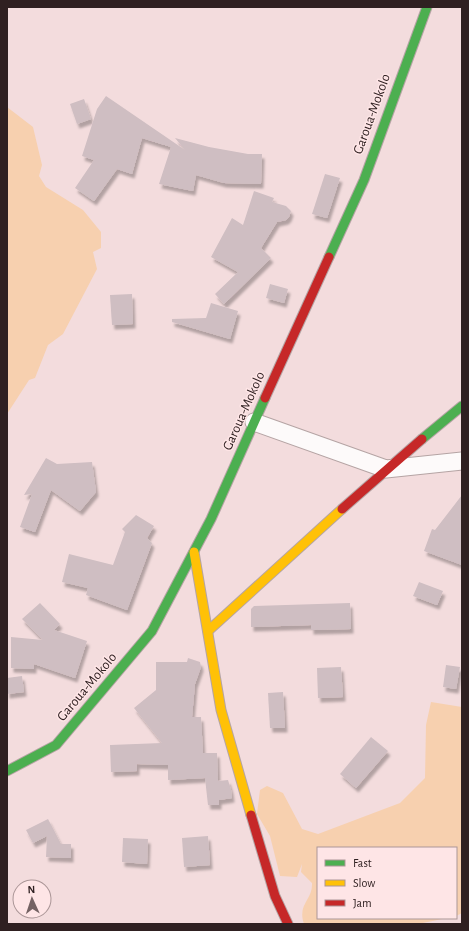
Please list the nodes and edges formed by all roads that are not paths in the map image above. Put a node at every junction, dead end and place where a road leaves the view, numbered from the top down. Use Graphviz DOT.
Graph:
graph roads {
  1 [pos="427,7"];
  2 [pos="462,406"];
  3 [pos="254,422"];
  4 [pos="462,461"];
  5 [pos="386,468"];
  6 [pos="194,552"];
  7 [pos="208,632"];
  8 [pos="7,771"];
  9 [pos="288,924"];
  1 -- 3 [label="main road, Garoua-Mokolo"];
  2 -- 5 [label="main road"];
  3 -- 5 [label="street"];
  3 -- 6 [label="main road, Garoua-Mokolo"];
  4 -- 5 [label="street"];
  5 -- 7 [label="main road"];
  6 -- 7 [label="main road"];
  6 -- 8 [label="main road, Garoua-Mokolo"];
  7 -- 9 [label="main road"];
}
